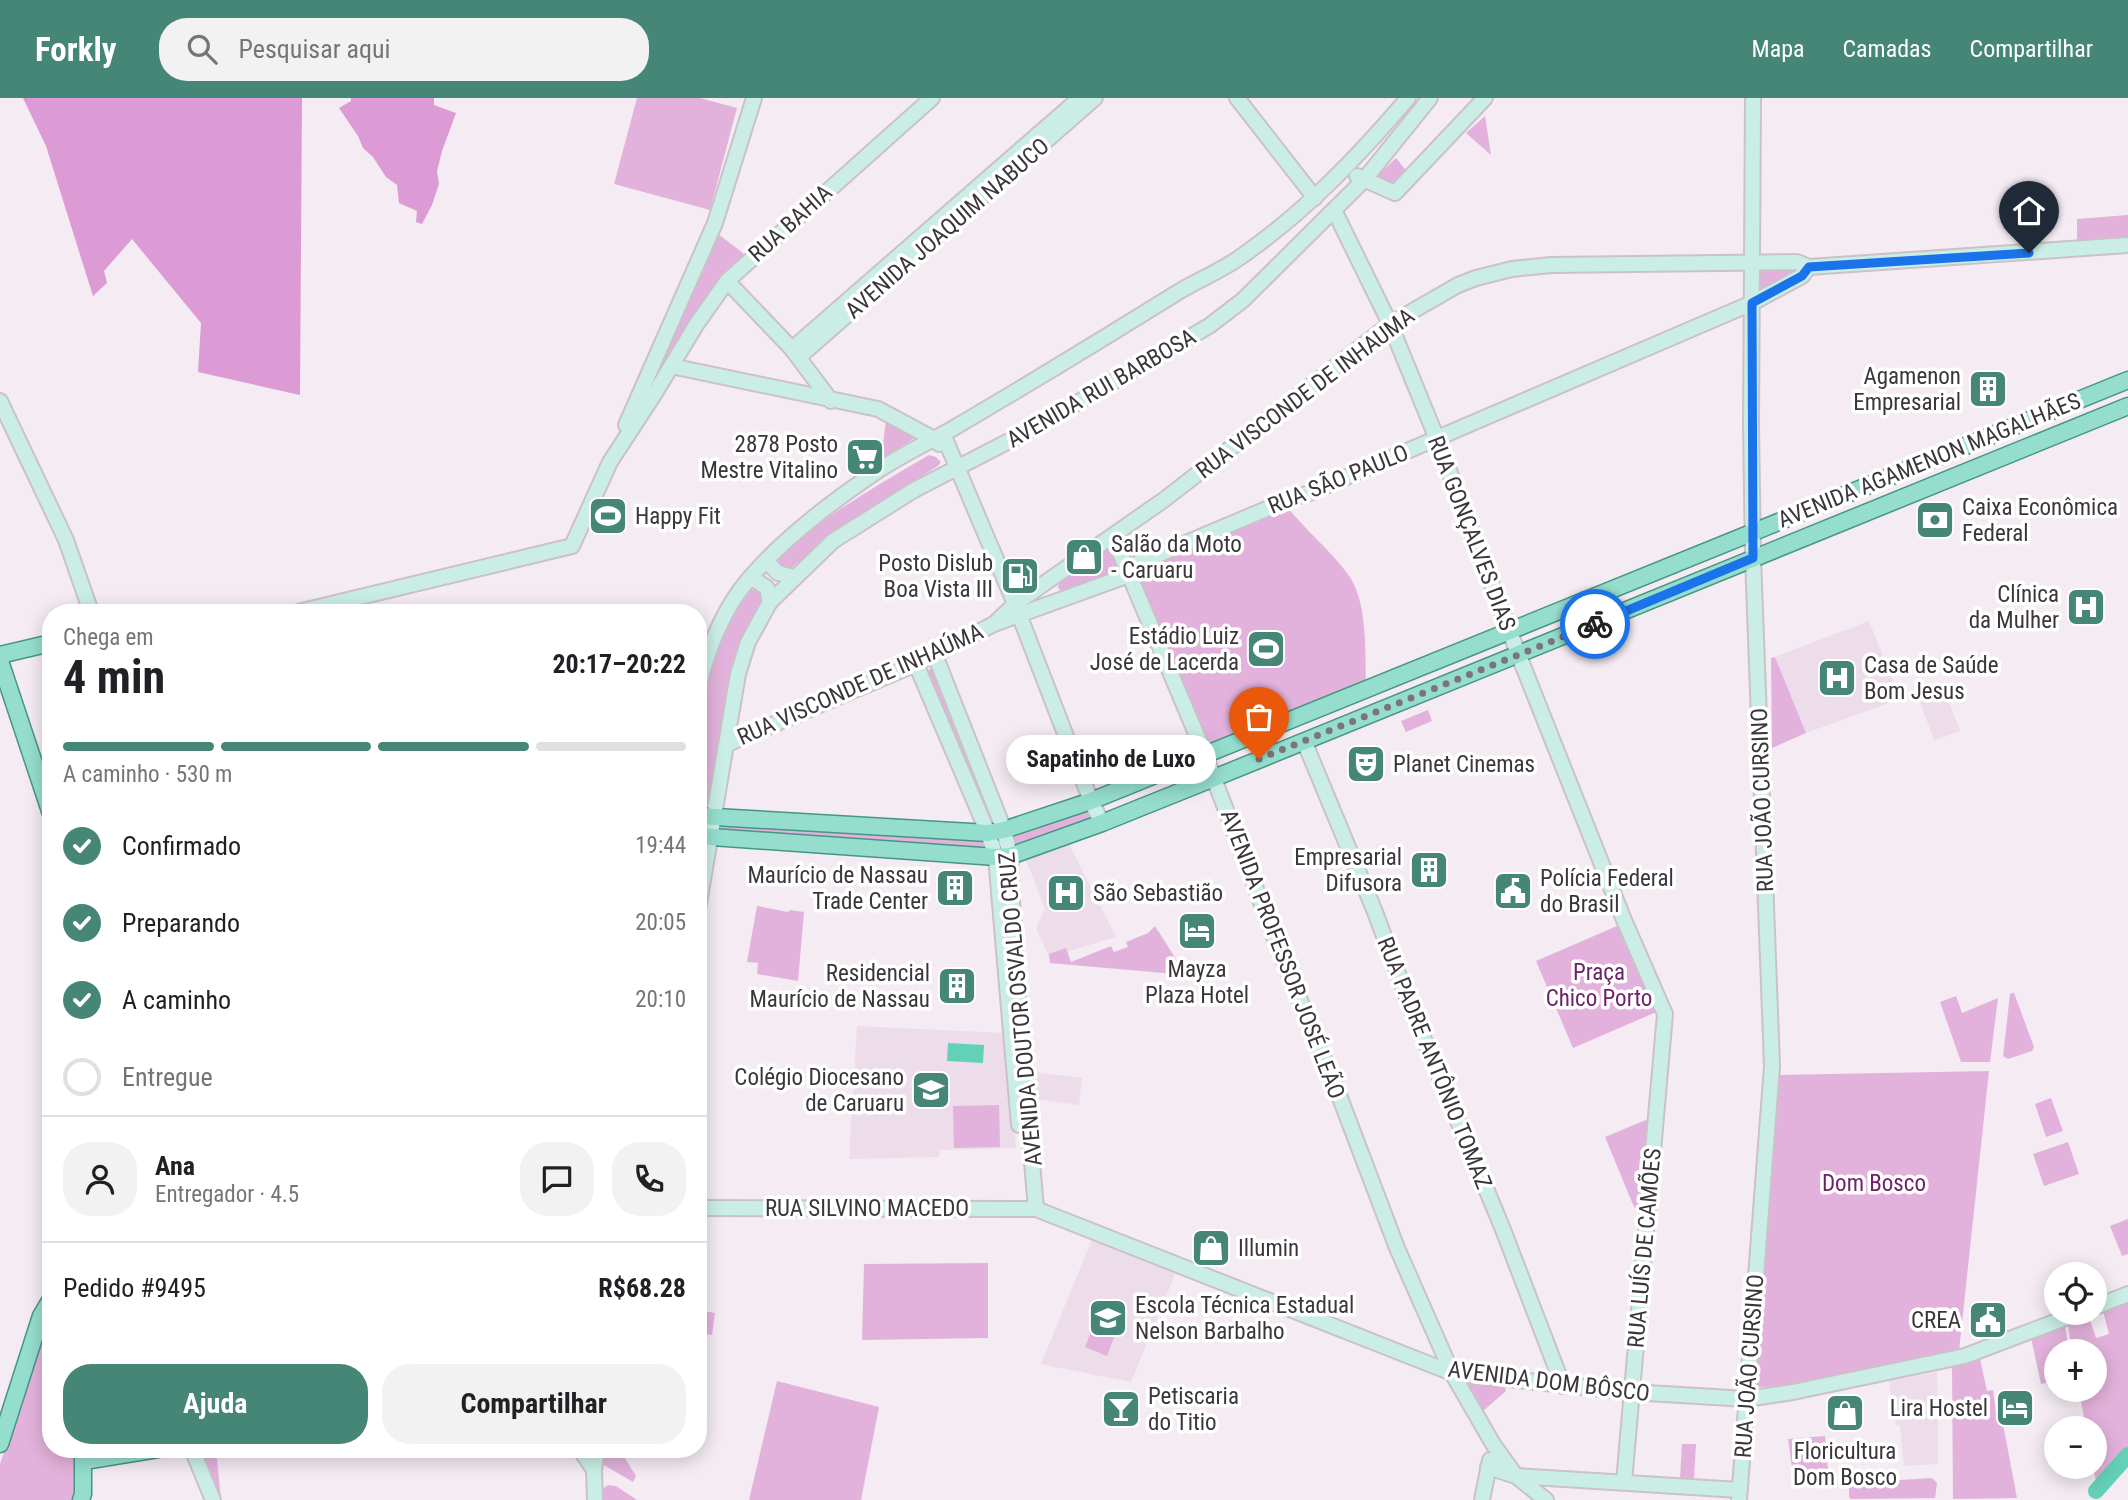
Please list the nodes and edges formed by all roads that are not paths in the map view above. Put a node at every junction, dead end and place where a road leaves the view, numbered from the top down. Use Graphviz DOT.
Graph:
graph roads {
  1 [pos="754,98"];
  2 [pos="932,98"];
  3 [pos="1080,98"];
  4 [pos="1095,98"];
  5 [pos="1237,98"];
  6 [pos="1408,98"];
  7 [pos="1430,98"];
  8 [pos="1485,98"];
  9 [pos="1753,98"];
  10 [pos="1344,169"];
  11 [pos="1364,180"];
  12 [pos="1315,198"];
  13 [pos="1334,211"];
  14 [pos="2128,245"];
  15 [pos="1752,263"];
  16 [pos="1809,267"];
  17 [pos="727,281"];
  18 [pos="1752,303"];
  19 [pos="1390,324"];
  20 [pos="795,353"];
  21 [pos="671,366"];
  22 [pos="649,372"];
  23 [pos="663,380"];
  24 [pos="2128,380"];
  25 [pos="0,401"];
  26 [pos="831,401"];
  27 [pos="2128,406"];
  28 [pos="939,436"];
  29 [pos="1437,439"];
  30 [pos="610,462"];
  31 [pos="954,470"];
  32 [pos="1754,531"];
  33 [pos="1113,536"];
  34 [pos="1753,558"];
  35 [pos="766,561"];
  36 [pos="1129,575"];
  37 [pos="794,577"];
  38 [pos="1052,579"];
  39 [pos="748,580"];
  40 [pos="1064,599"];
  41 [pos="770,602"];
  42 [pos="89,604"];
  43 [pos="331,604"];
  44 [pos="1018,610"];
  45 [pos="1510,631"];
  46 [pos="42,645"];
  47 [pos="0,655"];
  48 [pos="935,655"];
  49 [pos="1519,656"];
  50 [pos="707,659"];
  51 [pos="0,662"];
  52 [pos="916,664"];
  53 [pos="1304,741"];
  54 [pos="727,744"];
  55 [pos="1205,755"];
  56 [pos="1214,778"];
  57 [pos="42,787"];
  58 [pos="1091,801"];
  59 [pos="707,814"];
  60 [pos="707,817"];
  61 [pos="1102,823"];
  62 [pos="996,832"];
  63 [pos="707,837"];
  64 [pos="1003,856"];
  65 [pos="1665,1014"];
  66 [pos="707,1208"];
  67 [pos="1031,1209"];
  68 [pos="2128,1294"];
  69 [pos="2107,1302"];
  70 [pos="42,1314"];
  71 [pos="2047,1325"];
  72 [pos="1452,1373"];
  73 [pos="1563,1385"];
  74 [pos="1631,1392"];
  75 [pos="1747,1399"];
  76 [pos="5,1413"];
  77 [pos="0,1444"];
  78 [pos="1493,1444"];
  79 [pos="84,1458"];
  80 [pos="196,1458"];
  81 [pos="586,1458"];
  82 [pos="596,1458"];
  83 [pos="1488,1467"];
  84 [pos="594,1470"];
  85 [pos="1516,1476"];
  86 [pos="1624,1482"];
  87 [pos="1739,1495"];
  88 [pos="82,1497"];
  89 [pos="213,1500"];
  90 [pos="595,1500"];
  91 [pos="1482,1500"];
  92 [pos="1546,1500"];
  1 -- 22 [label="street"];
  2 -- 17 [label="street, RUA BAHIA"];
  3 -- 20 [label="street, AVENIDA JOAQUIM NABUCO"];
  4 -- 20 [label="street, AVENIDA JOAQUIM NABUCO"];
  5 -- 12 [label="street"];
  6 -- 10 [label="street, AVENIDA RUI BARBOSA"];
  7 -- 11 [label="street, AVENIDA RUI BARBOSA"];
  8 -- 11 [label="street"];
  9 -- 15 [label="street, RUA JOÃO CURSINO"];
  10 -- 11 [label="street"];
  10 -- 12 [label="street, AVENIDA RUI BARBOSA"];
  11 -- 13 [label="street, AVENIDA RUI BARBOSA"];
  12 -- 28 [label="street, AVENIDA RUI BARBOSA"];
  13 -- 19 [label="street, RUA GONÇALVES DIAS"];
  13 -- 31 [label="street, AVENIDA RUI BARBOSA"];
  14 -- 16 [label="street, RUA VISCONDE DE INHAUMA"];
  15 -- 16 [label="street, RUA VISCONDE DE INHAUMA"];
  15 -- 18 [label="street, RUA JOÃO CURSINO"];
  15 -- 19 [label="street, RUA VISCONDE DE INHAUMA"];
  16 -- 18 [label="street, RUA SÃO PAULO"];
  17 -- 20 [label="street"];
  17 -- 21 [label="street, RUA BAHIA"];
  18 -- 29 [label="street, RUA SÃO PAULO"];
  18 -- 32 [label="street, RUA JOÃO CURSINO"];
  19 -- 29 [label="street, RUA GONÇALVES DIAS"];
  19 -- 33 [label="street, RUA VISCONDE DE INHAUMA"];
  20 -- 26 [label="street"];
  21 -- 23 [label="street, RUA BAHIA"];
  21 -- 26 [label="street"];
  22 -- 23 [label="street"];
  22 -- 30 [label="street"];
  23 -- 30 [label="street, RUA BAHIA"];
  24 -- 32 [label="main road, AVENIDA AGAMENON MAGALHÃES"];
  25 -- 42 [label="street"];
  26 -- 28 [label="street"];
  27 -- 34 [label="main road, AVENIDA AGAMENON MAGALHÃES"];
  28 -- 31 [label="street"];
  28 -- 35 [label="street, AVENIDA RUI BARBOSA"];
  29 -- 36 [label="street, RUA SÃO PAULO"];
  29 -- 45 [label="street, RUA GONÇALVES DIAS"];
  30 -- 43 [label="street"];
  31 -- 37 [label="street, AVENIDA RUI BARBOSA"];
  31 -- 44 [label="street"];
  32 -- 34 [label="street, RUA JOÃO CURSINO"];
  32 -- 45 [label="main road, AVENIDA AGAMENON MAGALHÃES"];
  33 -- 36 [label="street, AVENIDA PROFESSOR JOSÉ LEÃO"];
  33 -- 38 [label="street, RUA VISCONDE DE INHAUMA"];
  34 -- 49 [label="main road, AVENIDA AGAMENON MAGALHÃES"];
  34 -- 75 [label="street, RUA JOÃO CURSINO"];
  35 -- 37 [label="street"];
  35 -- 39 [label="street, AVENIDA RUI BARBOSA"];
  36 -- 40 [label="street, RUA SÃO PAULO"];
  36 -- 55 [label="street, AVENIDA PROFESSOR JOSÉ LEÃO"];
  37 -- 41 [label="street, AVENIDA RUI BARBOSA"];
  38 -- 40 [label="street"];
  38 -- 44 [label="street, RUA VISCONDE DE INHAUMA"];
  39 -- 41 [label="street"];
  39 -- 50 [label="street, AVENIDA RUI BARBOSA"];
  40 -- 44 [label="street, RUA SÃO PAULO"];
  41 -- 54 [label="street, AVENIDA RUI BARBOSA"];
  44 -- 48 [label="street, RUA VISCONDE DE INHAÚMA"];
  44 -- 58 [label="street"];
  45 -- 49 [label="street, RUA GONÇALVES DIAS"];
  45 -- 55 [label="main road, AVENIDA AGAMENON MAGALHÃES"];
  46 -- 47 [label="main road"];
  48 -- 52 [label="street, RUA VISCONDE DE INHAÚMA"];
  48 -- 62 [label="street, AVENIDA DOUTOR OSVALDO CRUZ"];
  49 -- 53 [label="main road, AVENIDA AGAMENON MAGALHÃES"];
  49 -- 65 [label="street, RUA GONÇALVES DIAS"];
  51 -- 57 [label="main road"];
  52 -- 54 [label="street, RUA VISCONDE DE INHAÚMA"];
  52 -- 62 [label="street, AVENIDA DOUTOR OSVALDO CRUZ"];
  53 -- 56 [label="main road, AVENIDA AGAMENON MAGALHÃES"];
  53 -- 73 [label="street, RUA PADRE ANTÔNIO TOMAZ"];
  54 -- 59 [label="street, AVENIDA RUI BARBOSA"];
  55 -- 56 [label="street, AVENIDA PROFESSOR JOSÉ LEÃO"];
  55 -- 58 [label="main road, AVENIDA AGAMENON MAGALHÃES"];
  56 -- 61 [label="main road, AVENIDA AGAMENON MAGALHÃES"];
  56 -- 72 [label="street, AVENIDA PROFESSOR JOSÉ LEÃO"];
  58 -- 61 [label="street"];
  58 -- 62 [label="main road, AVENIDA AGAMENON MAGALHÃES"];
  60 -- 62 [label="main road"];
  61 -- 64 [label="main road, AVENIDA AGAMENON MAGALHÃES"];
  62 -- 64 [label="street, AVENIDA DOUTOR OSVALDO CRUZ"];
  63 -- 64 [label="main road"];
  64 -- 67 [label="street, AVENIDA DOUTOR OSVALDO CRUZ"];
  65 -- 74 [label="street, RUA LUÍS DE CAMÕES"];
  66 -- 67 [label="street, RUA SILVINO MACEDO"];
  67 -- 72 [label="street, AVENIDA DOM BÔSCO"];
  68 -- 69 [label="street"];
  70 -- 76 [label="main road"];
  71 -- 75 [label="street, AVENIDA DOM BÔSCO"];
  72 -- 73 [label="street, AVENIDA DOM BÔSCO"];
  72 -- 78 [label="street, AVENIDA PROFESSOR JOSÉ LEÃO"];
  73 -- 74 [label="street, AVENIDA DOM BÔSCO"];
  74 -- 75 [label="street, AVENIDA DOM BÔSCO"];
  74 -- 86 [label="street, RUA LUÍS DE CAMÕES"];
  75 -- 87 [label="street, RUA JOÃO CURSINO"];
  76 -- 77 [label="main road"];
  78 -- 83 [label="street"];
  78 -- 85 [label="street, AVENIDA PROFESSOR JOSÉ LEÃO"];
  79 -- 88 [label="main road"];
  80 -- 89 [label="street"];
  81 -- 84 [label="street"];
  82 -- 84 [label="street"];
  83 -- 85 [label="street"];
  83 -- 91 [label="street"];
  84 -- 90 [label="street"];
  85 -- 86 [label="street"];
  85 -- 92 [label="street"];
  86 -- 87 [label="street"];
}
